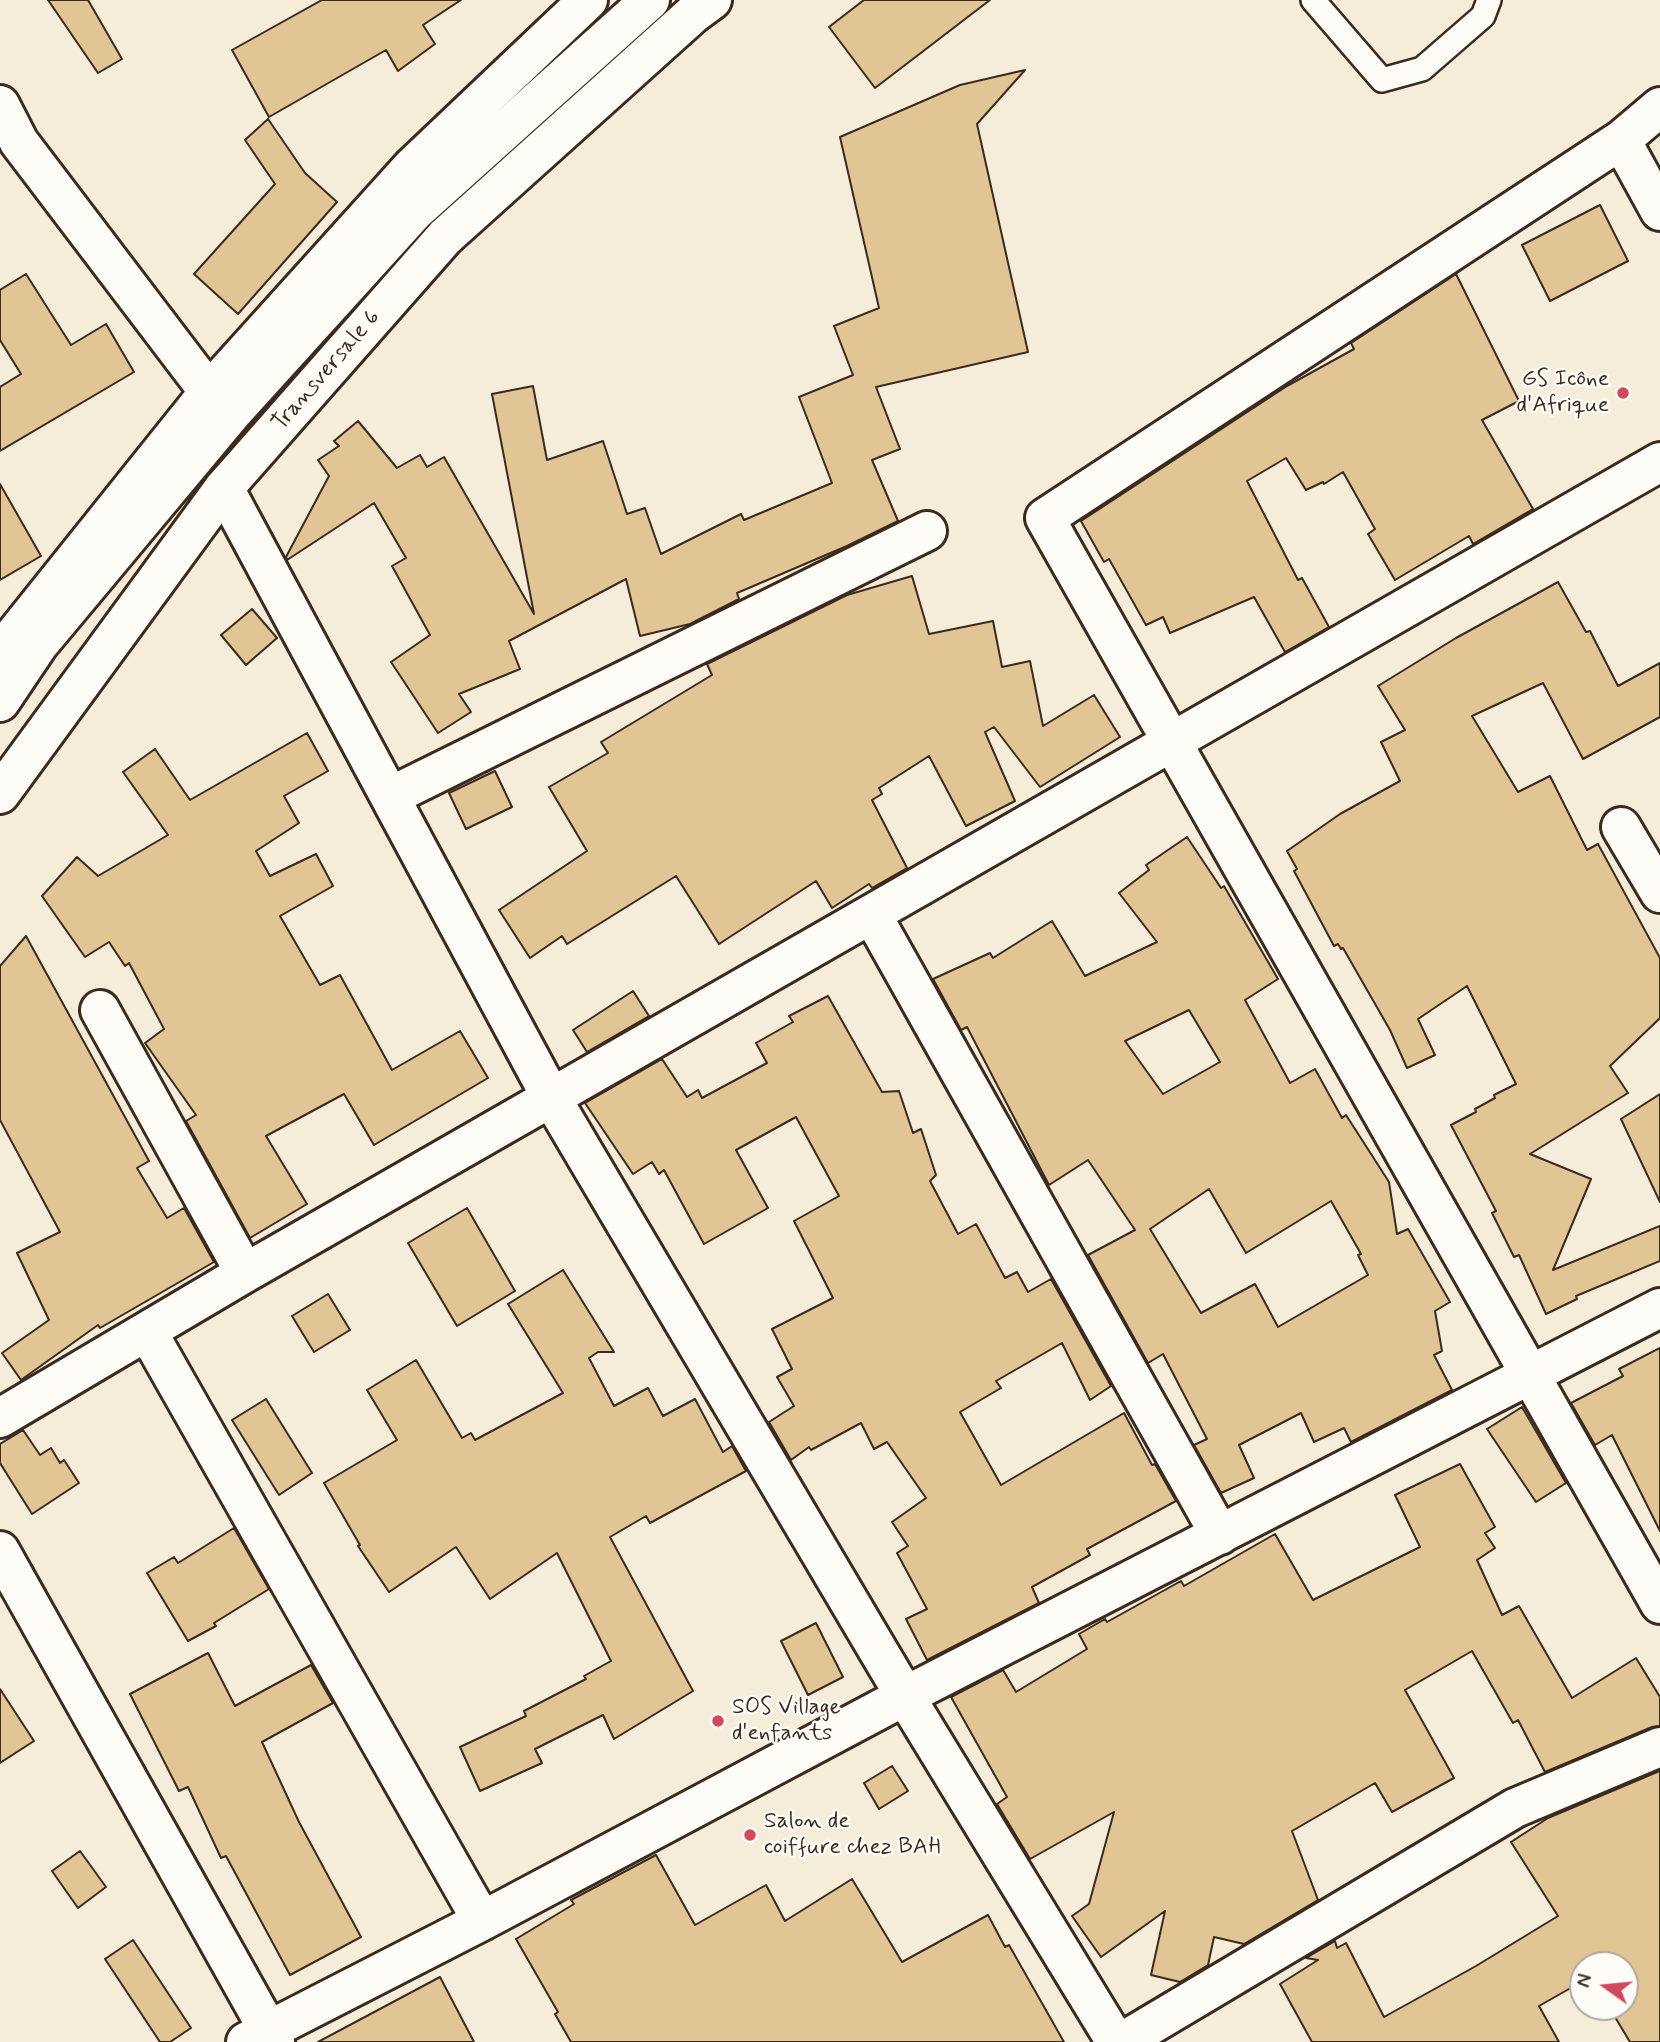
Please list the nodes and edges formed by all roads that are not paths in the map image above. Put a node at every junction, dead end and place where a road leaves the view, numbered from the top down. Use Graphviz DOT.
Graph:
graph roads {
  1 [pos="588,0"];
  2 [pos="650,0"];
  3 [pos="712,0"];
  4 [pos="1313,0"];
  5 [pos="1489,0"];
  6 [pos="0,105"];
  7 [pos="1660,107"];
  8 [pos="1621,140"];
  9 [pos="1660,211"];
  10 [pos="220,403"];
  11 [pos="1660,462"];
  12 [pos="224,488"];
  13 [pos="927,531"];
  14 [pos="0,653"];
  15 [pos="0,702"];
  16 [pos="1173,741"];
  17 [pos="0,794"];
  18 [pos="391,796"];
  19 [pos="1621,827"];
  20 [pos="1660,893"];
  21 [pos="872,915"];
  22 [pos="100,1010"];
  23 [pos="552,1099"];
  24 [pos="245,1273"];
  25 [pos="1660,1308"];
  26 [pos="146,1331"];
  27 [pos="1531,1374"];
  28 [pos="0,1418"];
  29 [pos="1220,1535"];
  30 [pos="0,1551"];
  31 [pos="1660,1604"];
  32 [pos="905,1696"];
  33 [pos="1660,1747"];
  34 [pos="482,1921"];
  35 [pos="263,2038"];
  36 [pos="1116,2042"];
  37 [pos="1122,2042"];
  1 -- 10 [label="street"];
  2 -- 10 [label="street, Transversale 6"];
  3 -- 12 [label="street, Transversale 6"];
  4 -- 5 [label="lane"];
  6 -- 10 [label="street"];
  7 -- 8 [label="street"];
  8 -- 9 [label="street"];
  8 -- 16 [label="street"];
  10 -- 14 [label="street"];
  10 -- 15 [label="street, Transversale 6"];
  11 -- 16 [label="street"];
  12 -- 17 [label="street, Transversale 6"];
  12 -- 18 [label="street"];
  13 -- 18 [label="street"];
  16 -- 21 [label="street"];
  16 -- 27 [label="street"];
  18 -- 23 [label="street"];
  19 -- 20 [label="street"];
  21 -- 23 [label="street"];
  21 -- 29 [label="street"];
  22 -- 24 [label="street"];
  23 -- 24 [label="street"];
  23 -- 32 [label="street"];
  24 -- 26 [label="street"];
  25 -- 27 [label="street"];
  26 -- 28 [label="street"];
  26 -- 34 [label="street"];
  27 -- 29 [label="street"];
  27 -- 31 [label="street"];
  29 -- 32 [label="street"];
  30 -- 35 [label="street"];
  32 -- 34 [label="street"];
  32 -- 36 [label="street"];
  33 -- 37 [label="street"];
  34 -- 35 [label="street"];
}
